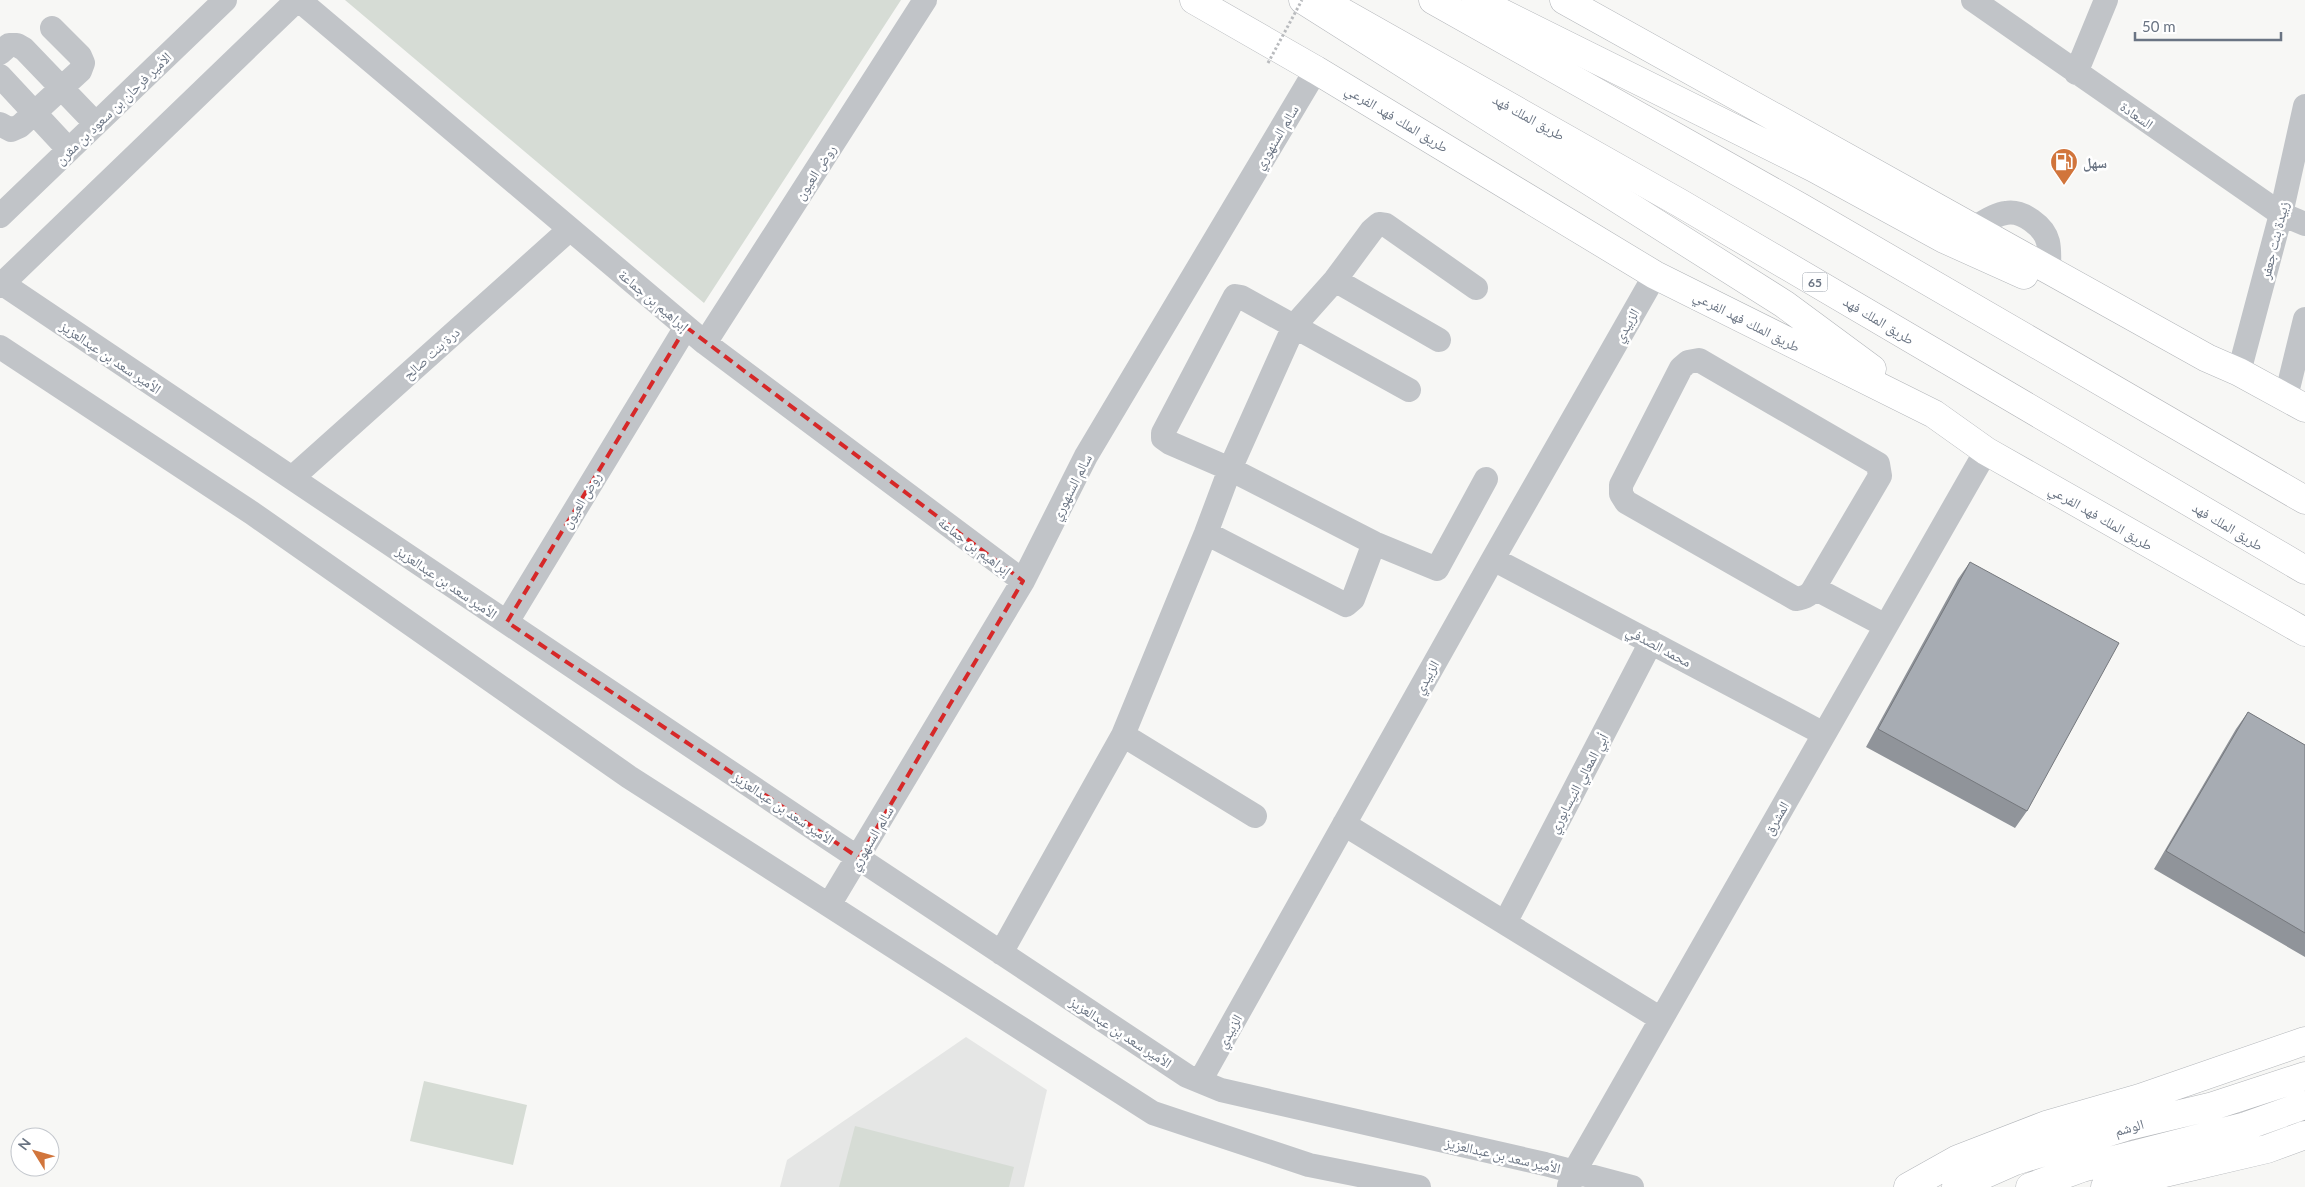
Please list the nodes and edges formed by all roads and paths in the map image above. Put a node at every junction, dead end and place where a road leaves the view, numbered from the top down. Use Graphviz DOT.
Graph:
graph roads {
  1 [pos="225,0"];
  2 [pos="298,0"];
  3 [pos="925,0"];
  4 [pos="1194,0"];
  5 [pos="1303,0"];
  6 [pos="1321,0"];
  7 [pos="1433,0"];
  8 [pos="1476,0"];
  9 [pos="1564,0"];
  10 [pos="1973,0"];
  11 [pos="2106,0"];
  12 [pos="52,28"];
  13 [pos="0,53"];
  14 [pos="1268,63"];
  15 [pos="1316,70"];
  16 [pos="2076,72"];
  17 [pos="0,76"];
  18 [pos="62,88"];
  19 [pos="2305,106"];
  20 [pos="34,113"];
  21 [pos="0,124"];
  22 [pos="96,124"];
  23 [pos="69,150"];
  24 [pos="2281,214"];
  25 [pos="0,216"];
  26 [pos="2305,224"];
  27 [pos="570,229"];
  28 [pos="1655,275"];
  29 [pos="1335,280"];
  30 [pos="1,284"];
  31 [pos="1476,288"];
  32 [pos="2305,319"];
  33 [pos="1294,326"];
  34 [pos="686,327"];
  35 [pos="1439,340"];
  36 [pos="705,343"];
  37 [pos="1,350"];
  38 [pos="2207,358"];
  39 [pos="2239,372"];
  40 [pos="1409,390"];
  41 [pos="2296,403"];
  42 [pos="1934,414"];
  43 [pos="1986,451"];
  44 [pos="1230,469"];
  45 [pos="292,478"];
  46 [pos="1486,479"];
  47 [pos="2305,500"];
  48 [pos="1206,533"];
  49 [pos="1374,544"];
  50 [pos="1493,558"];
  51 [pos="2305,570"];
  52 [pos="1023,581"];
  53 [pos="1814,588"];
  54 [pos="507,622"];
  55 [pos="1886,626"];
  56 [pos="2303,631"];
  57 [pos="1651,642"];
  58 [pos="1824,734"];
  59 [pos="1123,735"];
  60 [pos="1255,816"];
  61 [pos="1344,824"];
  62 [pos="859,858"];
  63 [pos="829,905"];
  64 [pos="1505,923"];
  65 [pos="1001,953"];
  66 [pos="1661,1019"];
  67 [pos="2305,1041"];
  68 [pos="2302,1077"];
  69 [pos="1200,1081"];
  70 [pos="2305,1105"];
  71 [pos="2305,1135"];
  72 [pos="1571,1179"];
  73 [pos="1419,1187"];
  74 [pos="1632,1187"];
  75 [pos="1908,1187"];
  76 [pos="1956,1187"];
  77 [pos="2030,1187"];
  78 [pos="2105,1187"];
  1 -- 22 [label="street, الأمير فرحان بن سعود بن مقرن"];
  2 -- 27 [label="street, إبراهيم بن جماعة"];
  2 -- 30 [label="street"];
  3 -- 36 [label="street, روض العيون"];
  4 -- 15 [label="main road, طريق الملك فهد الفرعي"];
  5 -- 14 [label="path, bridge"];
  5 -- 42 [label="main road"];
  6 -- 51 [label="main road, طريق الملك فهد / 65"];
  7 -- 47 [label="main road"];
  8 -- 38 [label="main road"];
  9 -- 38 [label="main road"];
  10 -- 16 [label="street, السعادة"];
  11 -- 16 [label="street"];
  12 -- 18 [label="street"];
  13 -- 18 [label="street"];
  15 -- 28 [label="main road, طريق الملك فهد الفرعي"];
  15 -- 52 [label="street, سالم السنهوري"];
  16 -- 24 [label="street, السعادة"];
  17 -- 20 [label="street"];
  18 -- 20 [label="street"];
  18 -- 22 [label="street"];
  19 -- 24 [label="street, زبيدة بنت جعفر"];
  20 -- 21 [label="street"];
  20 -- 23 [label="street"];
  22 -- 23 [label="street, الأمير فرحان بن سعود بن مقرن"];
  23 -- 25 [label="street, الأمير فرحان بن سعود بن مقرن"];
  24 -- 26 [label="street, السعادة"];
  24 -- 39 [label="street, زبيدة بنت جعفر"];
  27 -- 34 [label="street, إبراهيم بن جماعة"];
  27 -- 45 [label="street, درة بنت صالح"];
  28 -- 42 [label="main road, طريق الملك فهد الفرعي"];
  28 -- 50 [label="street, الزبيدي"];
  29 -- 31 [label="street"];
  29 -- 33 [label="street"];
  29 -- 35 [label="street"];
  30 -- 45 [label="street, الأمير سعد بن عبدالعزيز"];
  32 -- 41 [label="street"];
  33 -- 40 [label="street"];
  33 -- 44 [label="street"];
  33 -- 44 [label="street"];
  34 -- 36 [label="street, إبراهيم بن جماعة"];
  34 -- 54 [label="street, روض العيون"];
  36 -- 52 [label="street, إبراهيم بن جماعة"];
  37 -- 63 [label="street"];
  38 -- 39 [label="main road"];
  39 -- 41 [label="main road"];
  42 -- 43 [label="main road, طريق الملك فهد الفرعي"];
  43 -- 55 [label="street, المشرق"];
  43 -- 56 [label="main road, طريق الملك فهد الفرعي"];
  44 -- 48 [label="street"];
  44 -- 49 [label="street"];
  45 -- 54 [label="street, الأمير سعد بن عبدالعزيز"];
  46 -- 49 [label="street"];
  48 -- 49 [label="street"];
  48 -- 59 [label="street"];
  50 -- 57 [label="street, محمد الصدفي"];
  50 -- 61 [label="street, الزبيدي"];
  52 -- 62 [label="street, سالم السنهوري"];
  53 -- 53 [label="street"];
  53 -- 55 [label="street"];
  54 -- 62 [label="street, الأمير سعد بن عبدالعزيز"];
  55 -- 58 [label="street, المشرق"];
  57 -- 58 [label="street, محمد الصدفي"];
  57 -- 64 [label="street, أبي المعالي النيسابوري"];
  58 -- 66 [label="street, المشرق"];
  59 -- 60 [label="street"];
  59 -- 65 [label="street"];
  61 -- 64 [label="street"];
  61 -- 69 [label="street, الزبيدي"];
  62 -- 63 [label="street, سالم السنهوري"];
  62 -- 65 [label="street, الأمير سعد بن عبدالعزيز"];
  63 -- 73 [label="street"];
  64 -- 66 [label="street"];
  65 -- 69 [label="street, الأمير سعد بن عبدالعزيز"];
  66 -- 72 [label="street, المشرق"];
  67 -- 75 [label="main road"];
  68 -- 76 [label="main road, الوشم"];
  69 -- 72 [label="street, الأمير سعد بن عبدالعزيز"];
  70 -- 77 [label="main road, الوشم"];
  71 -- 78 [label="main road"];
  72 -- 74 [label="street, الأمير سعد بن عبدالعزيز"];
}
